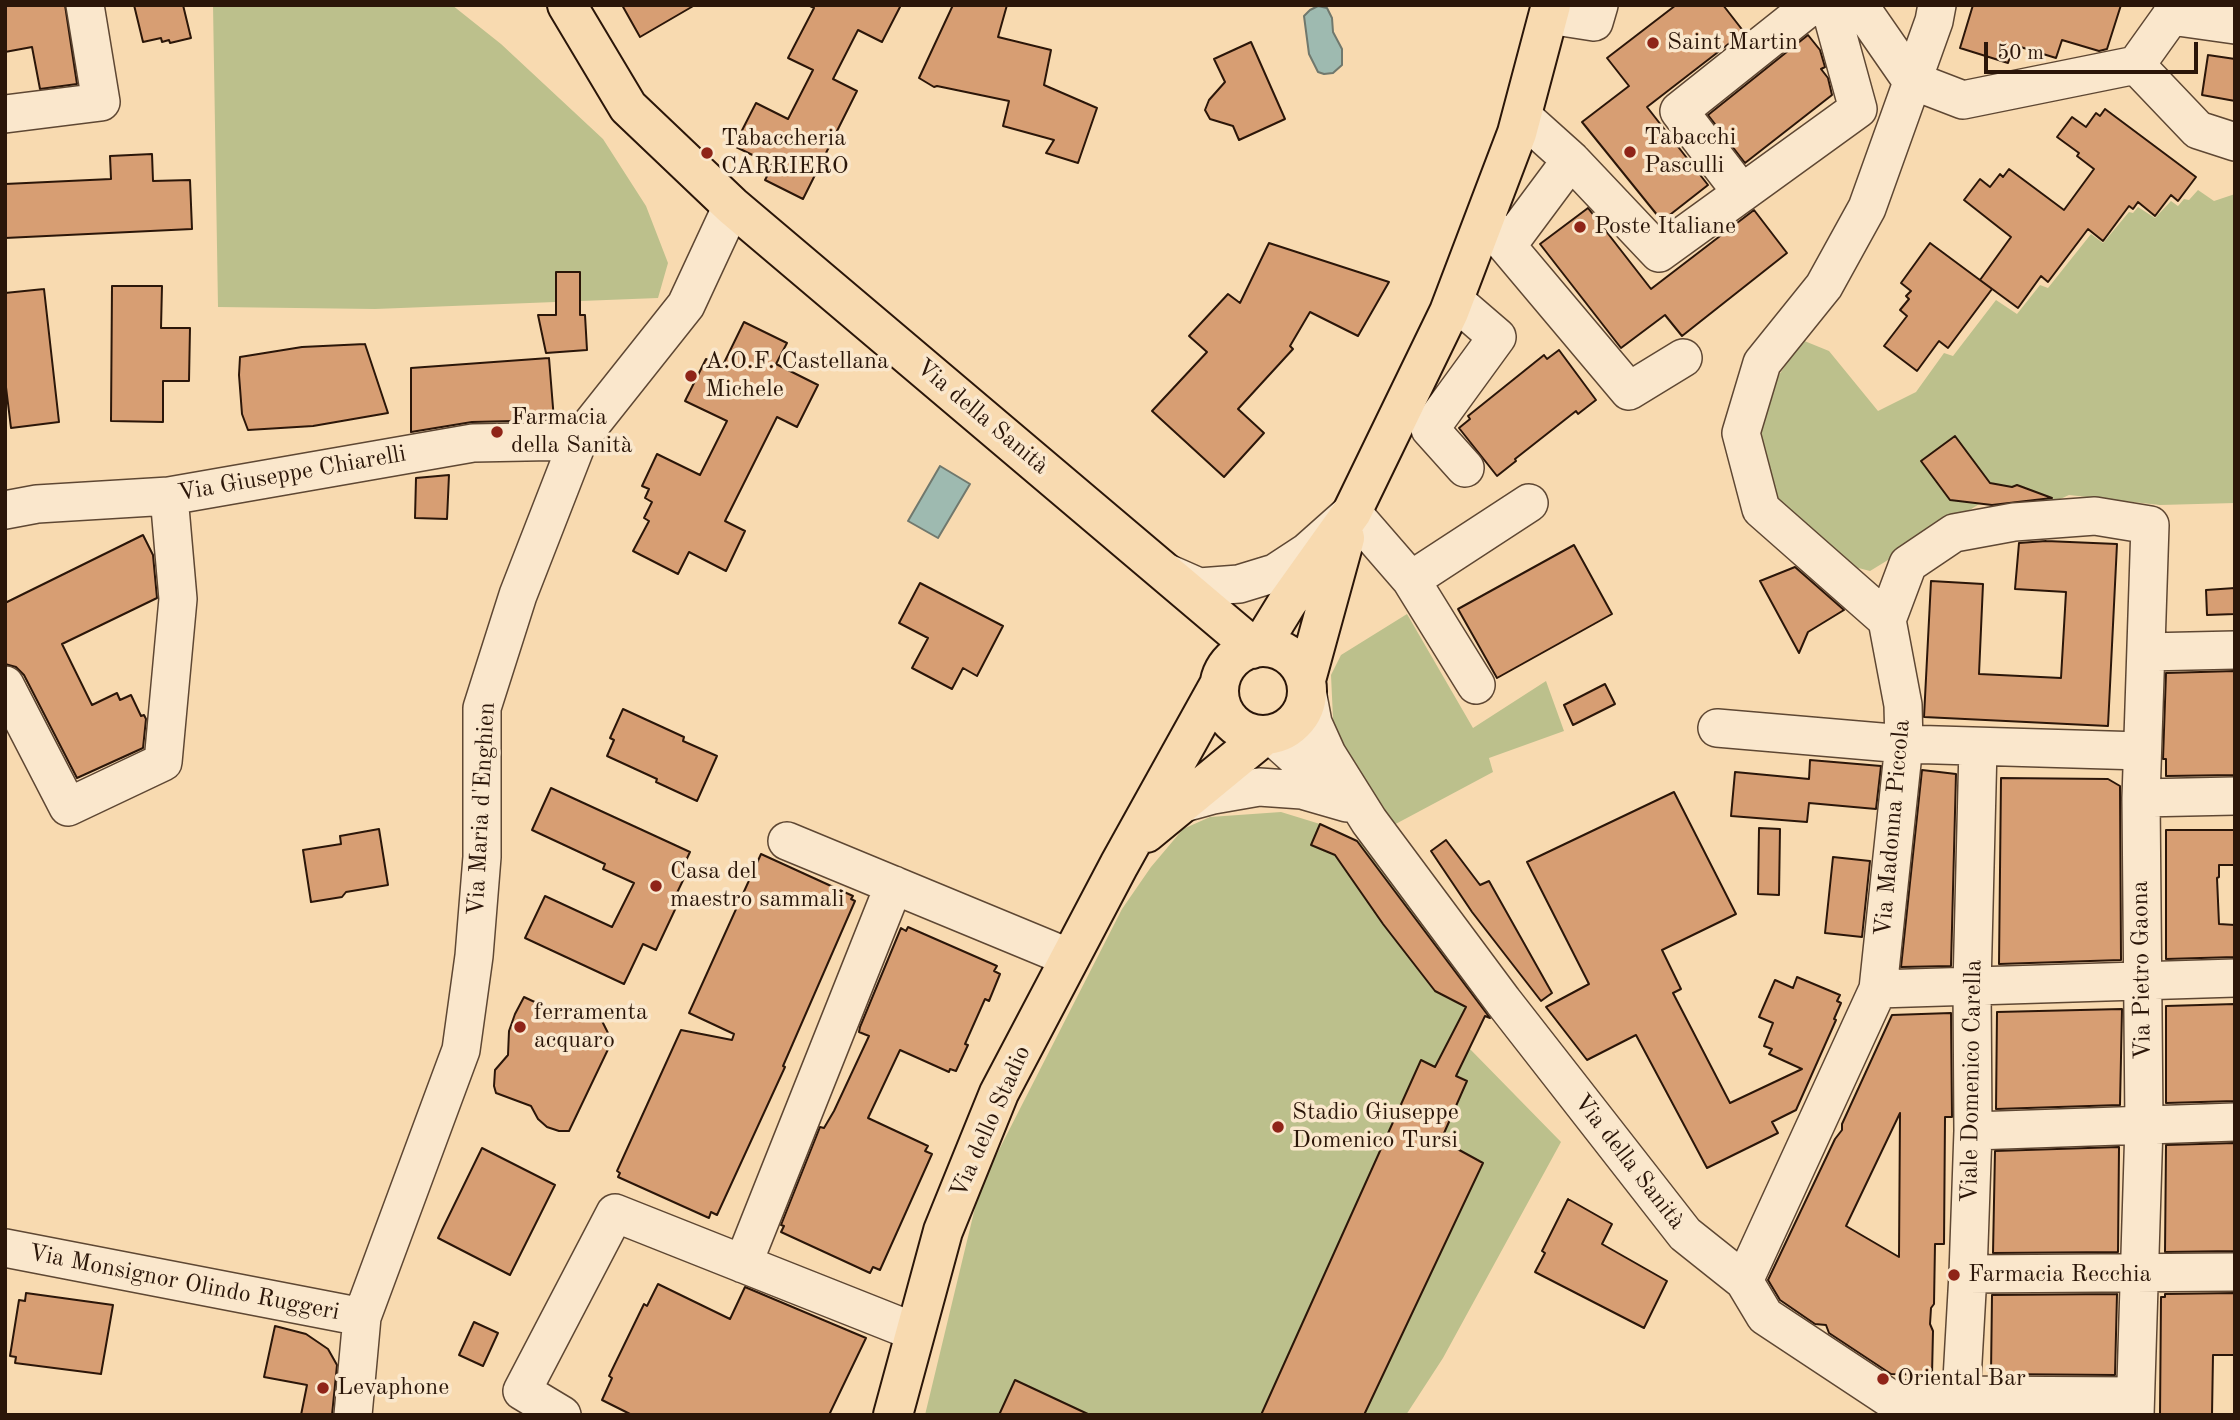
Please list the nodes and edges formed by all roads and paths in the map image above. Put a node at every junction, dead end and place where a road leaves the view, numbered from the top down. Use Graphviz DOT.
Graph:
graph roads {
  1 [pos="85,5"];
  2 [pos="567,5"];
  3 [pos="1599,5"];
  4 [pos="1812,5"];
  5 [pos="1823,5"];
  6 [pos="1859,5"];
  7 [pos="1937,5"];
  8 [pos="1550,10"];
  9 [pos="2172,10"];
  10 [pos="2235,24"];
  11 [pos="2136,65"];
  12 [pos="1911,80"];
  13 [pos="5,114"];
  14 [pos="1522,116"];
  15 [pos="2235,142"];
  16 [pos="1571,160"];
  17 [pos="1742,193"];
  18 [pos="732,206"];
  19 [pos="1496,233"];
  20 [pos="1454,300"];
  21 [pos="1683,358"];
  22 [pos="578,441"];
  23 [pos="1465,468"];
  24 [pos="169,496"];
  25 [pos="1528,503"];
  26 [pos="5,510"];
  27 [pos="1352,512"];
  28 [pos="1135,546"];
  29 [pos="1165,572"];
  30 [pos="1411,580"];
  31 [pos="1887,620"];
  32 [pos="1256,648"];
  33 [pos="2235,650"];
  34 [pos="2146,652"];
  35 [pos="1220,682"];
  36 [pos="5,685"];
  37 [pos="1476,685"];
  38 [pos="1307,686"];
  39 [pos="1717,727"];
  40 [pos="1268,735"];
  41 [pos="1904,744"];
  42 [pos="1978,747"];
  43 [pos="2142,751"];
  44 [pos="2235,796"];
  45 [pos="2141,798"];
  46 [pos="1184,803"];
  47 [pos="1358,812"];
  48 [pos="787,841"];
  49 [pos="1131,845"];
  50 [pos="894,886"];
  51 [pos="1070,958"];
  52 [pos="2235,978"];
  53 [pos="2142,981"];
  54 [pos="1972,986"];
  55 [pos="1878,989"];
  56 [pos="2235,1122"];
  57 [pos="2144,1125"];
  58 [pos="1973,1131"];
  59 [pos="5,1248"];
  60 [pos="743,1264"];
  61 [pos="2235,1272"];
  62 [pos="1968,1274"];
  63 [pos="2139,1274"];
  64 [pos="1744,1281"];
  65 [pos="362,1317"];
  66 [pos="915,1332"];
  67 [pos="1961,1405"];
  68 [pos="2135,1405"];
  69 [pos="353,1415"];
  70 [pos="562,1415"];
  71 [pos="893,1415"];
  1 -- 13 [label="street"];
  2 -- 18 [label="main road, Via della Sanità"];
  3 -- 8 [label="street"];
  4 -- 17 [label="street"];
  5 -- 17 [label="street"];
  6 -- 12 [label="street"];
  7 -- 12 [label="street"];
  8 -- 14 [label="main road"];
  9 -- 10 [label="street"];
  9 -- 11 [label="street"];
  11 -- 12 [label="street"];
  11 -- 15 [label="street"];
  12 -- 31 [label="street"];
  14 -- 16 [label="street"];
  14 -- 19 [label="main road"];
  16 -- 17 [label="street"];
  16 -- 19 [label="street"];
  18 -- 22 [label="street, Via Maria d'Enghien"];
  18 -- 28 [label="main road, Via della Sanità"];
  19 -- 20 [label="main road"];
  19 -- 21 [label="street"];
  20 -- 23 [label="street"];
  20 -- 27 [label="main road"];
  22 -- 24 [label="street, Via Giuseppe Chiarelli"];
  22 -- 65 [label="street, Via Maria d'Enghien"];
  24 -- 26 [label="street, Via Giuseppe Chiarelli"];
  24 -- 36 [label="street"];
  25 -- 30 [label="street"];
  27 -- 29 [label="street"];
  27 -- 30 [label="street"];
  27 -- 32 [label="main road"];
  27 -- 38 [label="main road"];
  28 -- 29 [label="main road, Via della Sanità"];
  28 -- 35 [label="main road, Via della Sanità"];
  29 -- 32 [label="main road, Via della Sanità"];
  30 -- 37 [label="street"];
  31 -- 34 [label="street, Via Pietro Gaona"];
  31 -- 41 [label="street, Via Madonna Piccola"];
  32 -- 35 [label="main road"];
  32 -- 38 [label="main road"];
  33 -- 34 [label="street"];
  34 -- 43 [label="street, Via Pietro Gaona"];
  35 -- 40 [label="main road"];
  35 -- 49 [label="main road, Via dello Stadio"];
  38 -- 40 [label="main road"];
  38 -- 47 [label="street, Via della Sanità"];
  39 -- 41 [label="street"];
  40 -- 46 [label="main road, Via dello Stadio"];
  40 -- 47 [label="street, Via della Sanità"];
  41 -- 42 [label="street"];
  41 -- 55 [label="street, Via Madonna Piccola"];
  42 -- 43 [label="street"];
  42 -- 54 [label="street, Viale Domenico Carella"];
  43 -- 45 [label="street, Via Pietro Gaona"];
  44 -- 45 [label="street"];
  45 -- 53 [label="street, Via Pietro Gaona"];
  46 -- 47 [label="street, Via dello Stadio"];
  46 -- 49 [label="main road, Via dello Stadio"];
  47 -- 64 [label="street, Via della Sanità"];
  48 -- 50 [label="street"];
  49 -- 51 [label="main road, Via dello Stadio"];
  50 -- 51 [label="street"];
  50 -- 60 [label="street"];
  51 -- 66 [label="main road, Via dello Stadio"];
  52 -- 53 [label="street"];
  53 -- 54 [label="street"];
  53 -- 57 [label="street, Via Pietro Gaona"];
  54 -- 55 [label="street"];
  54 -- 58 [label="street, Viale Domenico Carella"];
  55 -- 64 [label="street, Via Madonna Piccola"];
  56 -- 57 [label="street"];
  57 -- 58 [label="street"];
  57 -- 63 [label="street, Via Pietro Gaona"];
  58 -- 62 [label="street, Viale Domenico Carella"];
  59 -- 65 [label="street, Via Monsignor Olindo Ruggeri"];
  60 -- 66 [label="street"];
  60 -- 70 [label="street"];
  61 -- 63 [label="street"];
  62 -- 63 [label="street"];
  62 -- 67 [label="street, Viale Domenico Carella"];
  63 -- 68 [label="street, Via Pietro Gaona"];
  64 -- 67 [label="street, Via della Sanità"];
  65 -- 69 [label="street, Via Maria d'Enghien"];
  66 -- 71 [label="main road, Via dello Stadio"];
  67 -- 68 [label="street, Via della Sanità"];
}
